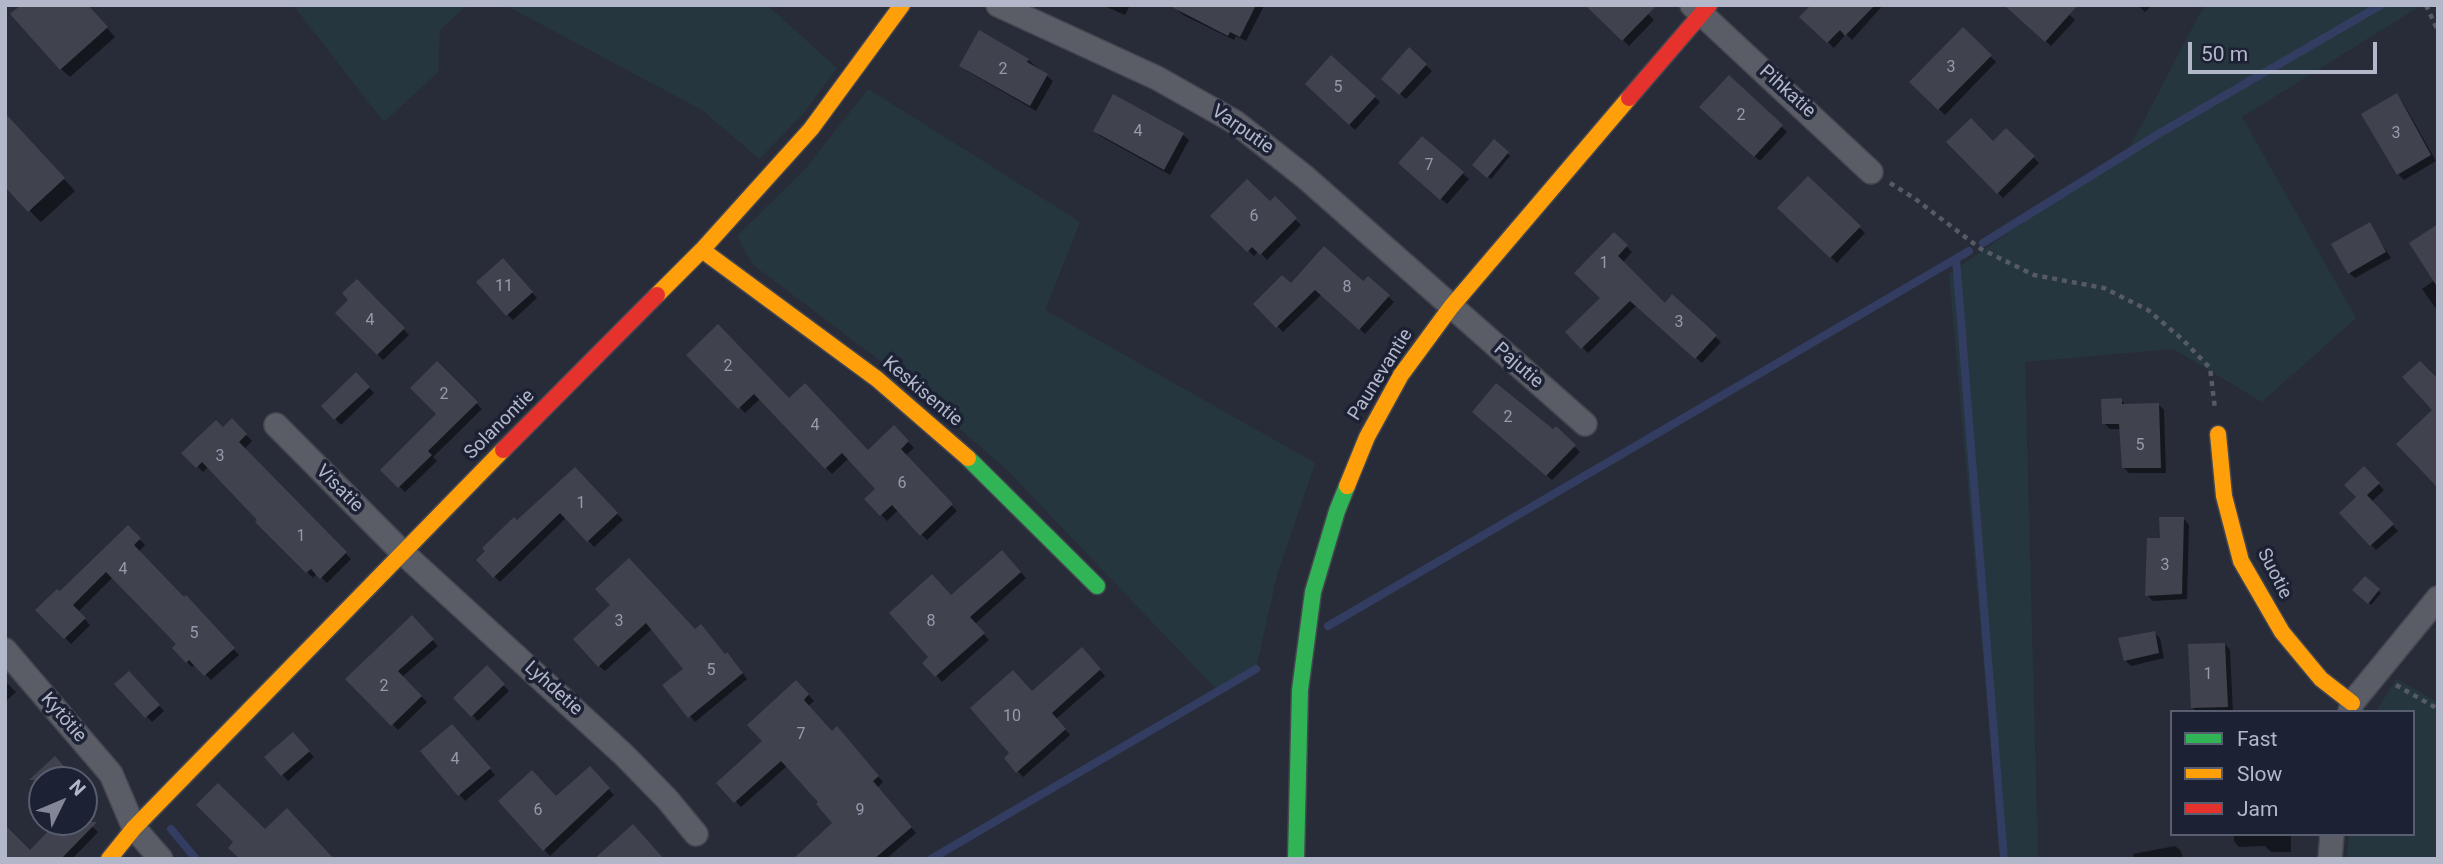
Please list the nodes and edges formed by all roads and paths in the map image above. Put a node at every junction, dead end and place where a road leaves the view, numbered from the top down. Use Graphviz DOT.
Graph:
graph roads {
  1 [pos="902,5"];
  2 [pos="999,5"];
  3 [pos="2426,5"];
  4 [pos="1701,8"];
  5 [pos="2438,31"];
  6 [pos="1871,172"];
  7 [pos="702,250"];
  8 [pos="1451,307"];
  9 [pos="1585,424"];
  10 [pos="276,425"];
  11 [pos="2218,434"];
  12 [pos="402,552"];
  13 [pos="1097,586"];
  14 [pos="2438,598"];
  15 [pos="5,650"];
  16 [pos="2376,673"];
  17 [pos="2351,707"];
  18 [pos="2438,709"];
  19 [pos="134,828"];
  20 [pos="696,834"];
  21 [pos="2332,836"];
  22 [pos="109,859"];
  23 [pos="161,859"];
  24 [pos="1296,859"];
  25 [pos="2330,859"];
  1 -- 7 [label="street, Solanontie"];
  2 -- 8 [label="street, Varputie"];
  3 -- 5 [label="path"];
  4 -- 6 [label="street, Pihkatie"];
  4 -- 8 [label="street, Paunevantie"];
  6 -- 11 [label="path"];
  7 -- 12 [label="street, Solanontie"];
  7 -- 13 [label="street, Keskisentie"];
  8 -- 9 [label="street, Pajutie"];
  8 -- 24 [label="street, Paunevantie"];
  10 -- 12 [label="street, Visatie"];
  11 -- 17 [label="street, Suotie"];
  12 -- 19 [label="street, Solanontie"];
  12 -- 20 [label="street, Lyhdetie"];
  14 -- 16 [label="street"];
  15 -- 19 [label="street, Kytötie"];
  16 -- 17 [label="street"];
  16 -- 18 [label="path"];
  19 -- 22 [label="street, Solanontie"];
  19 -- 23 [label="street, Kytötie"];
  21 -- 25 [label="street"];
}
